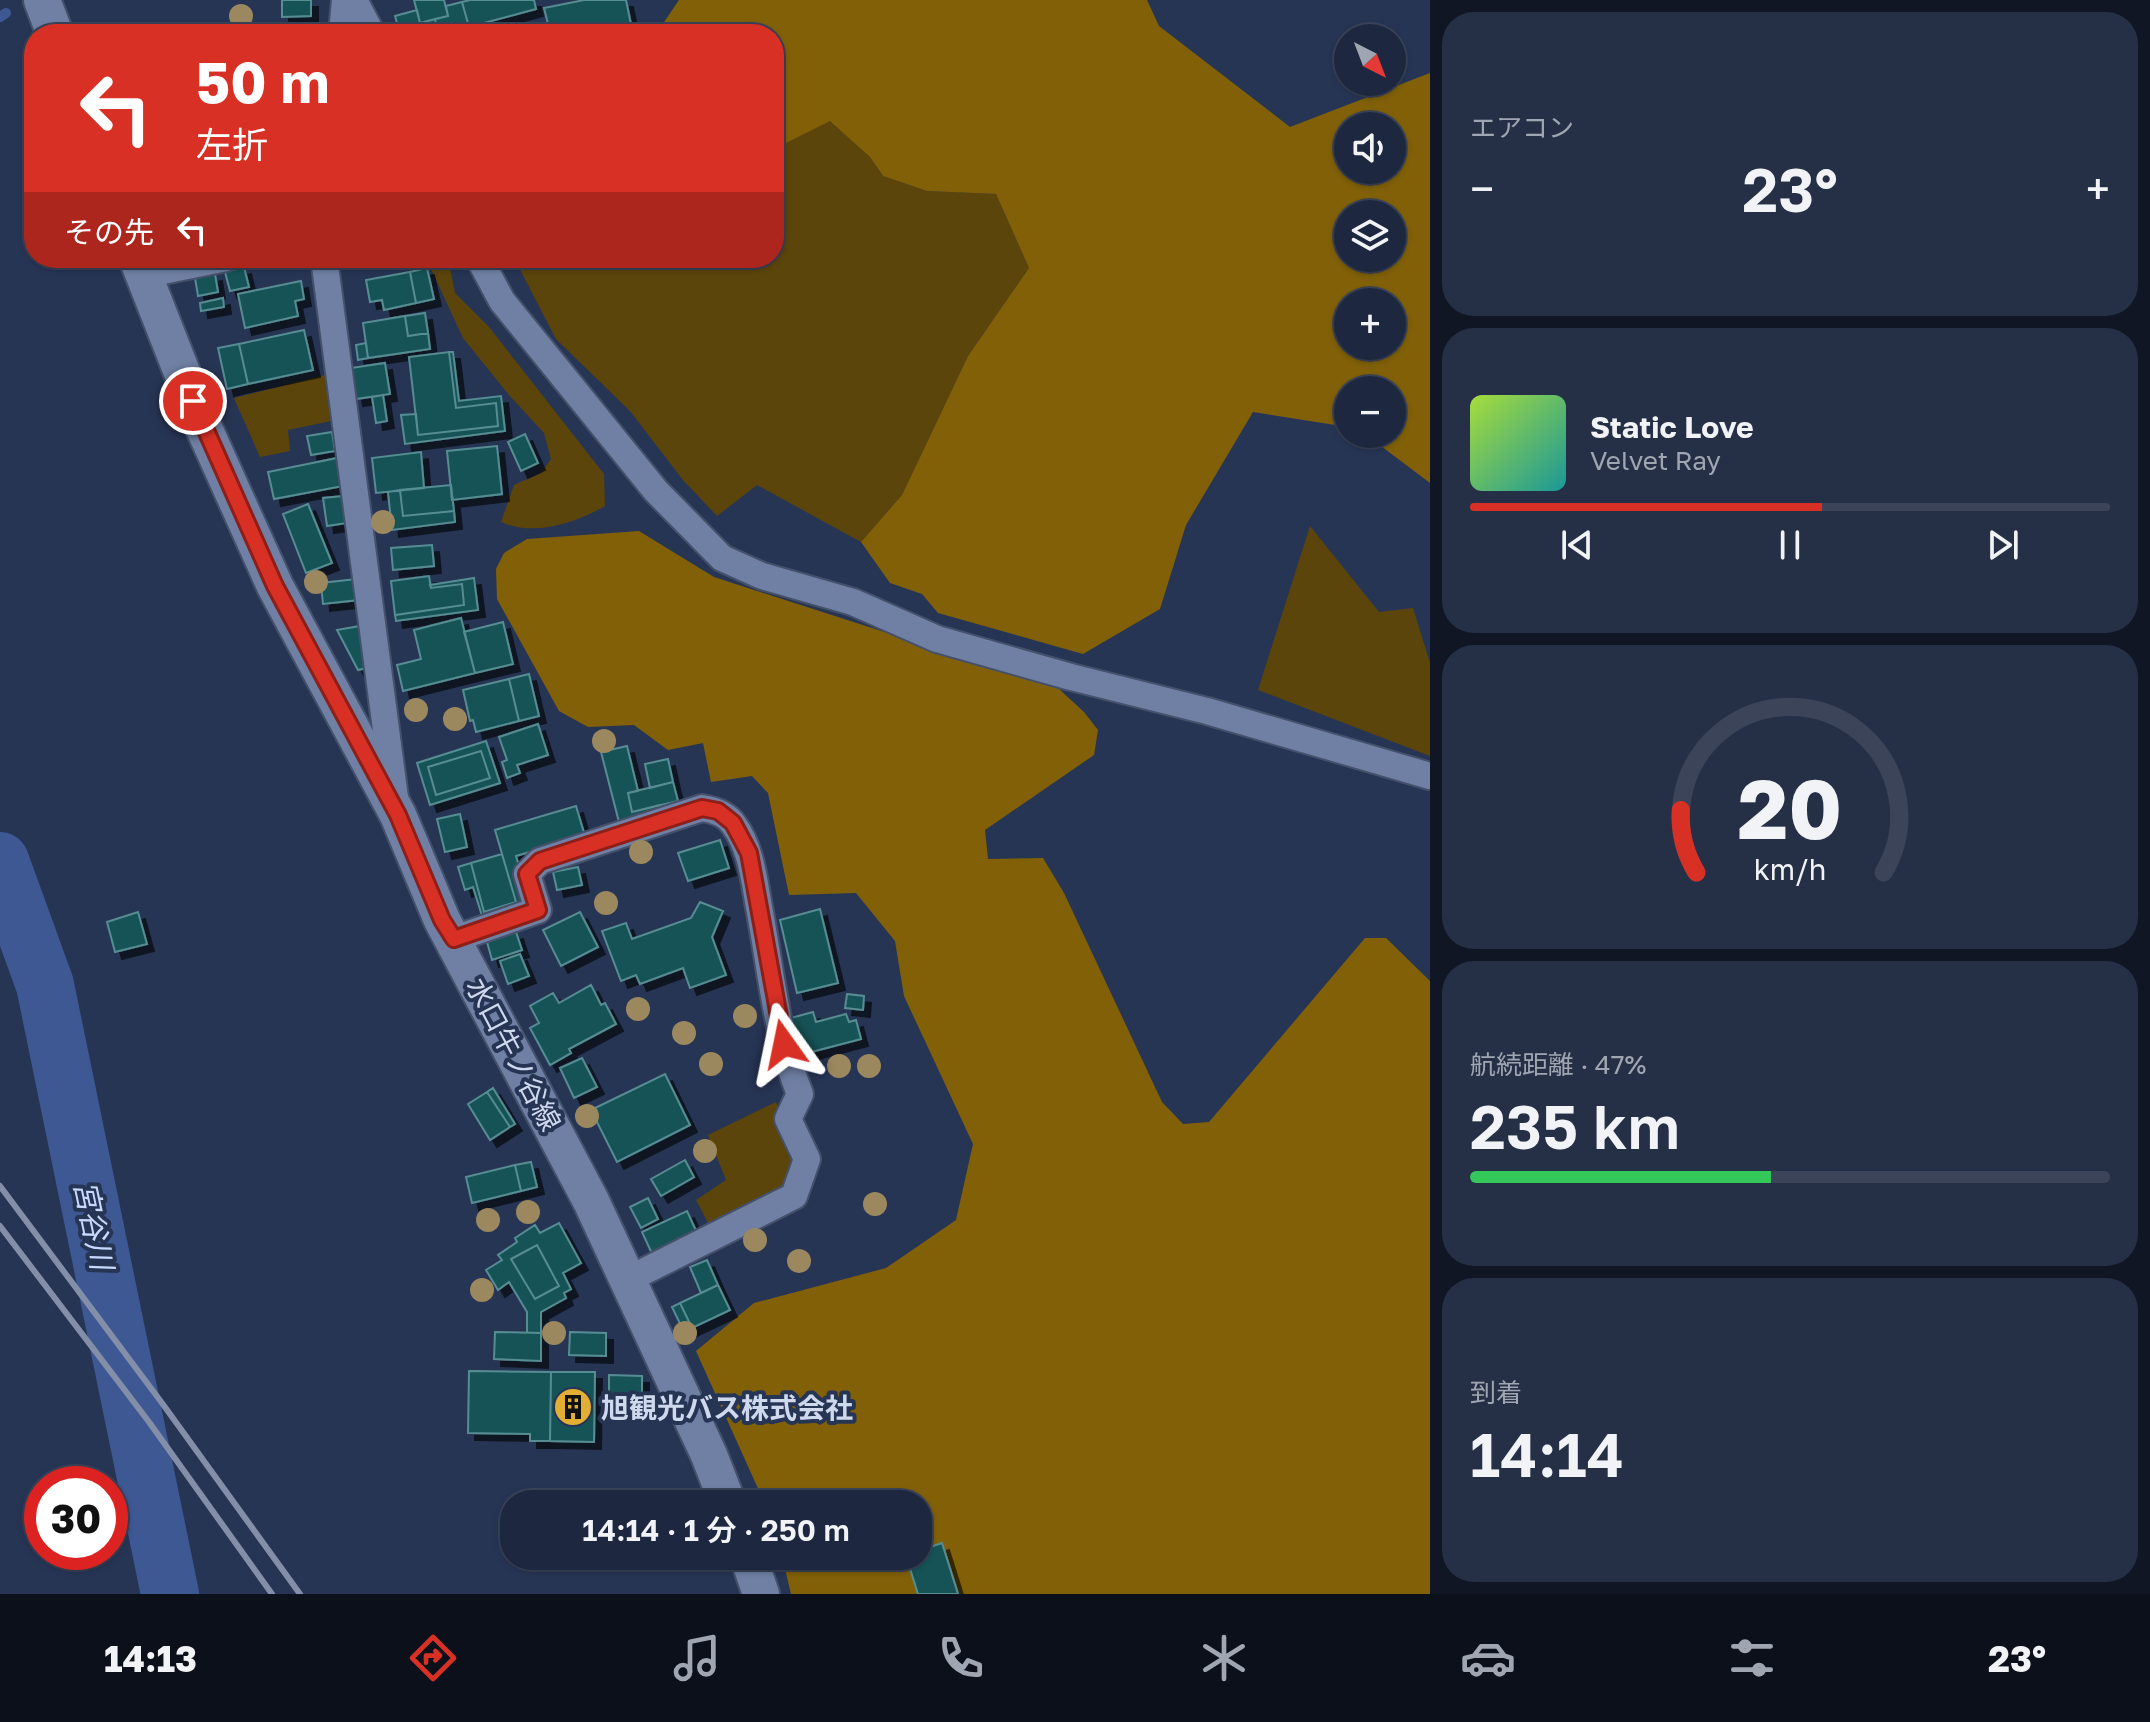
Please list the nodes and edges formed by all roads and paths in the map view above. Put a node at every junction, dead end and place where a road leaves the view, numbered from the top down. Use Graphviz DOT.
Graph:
graph roads {
  1 [pos="42,0"];
  2 [pos="345,0"];
  3 [pos="354,0"];
  4 [pos="51,24"];
  5 [pos="343,24"];
  6 [pos="367,24"];
  7 [pos="140,268"];
  8 [pos="325,268"];
  9 [pos="484,268"];
  10 [pos="1430,776"];
  11 [pos="398,815"];
  12 [pos="454,939"];
  13 [pos="629,1279"];
  14 [pos="723,1490"];
  15 [pos="753,1570"];
  16 [pos="761,1594"];
  1 -- 4 [label="main road"];
  2 -- 5 [label="street"];
  3 -- 6 [label="street"];
  7 -- 11 [label="main road, 水口牛ノ谷線"];
  8 -- 11 [label="street"];
  9 -- 10 [label="street"];
  11 -- 12 [label="main road, 水口牛ノ谷線"];
  12 -- 13 [label="main road, 水口牛ノ谷線"];
  12 -- 13 [label="street"];
  13 -- 14 [label="main road, 水口牛ノ谷線"];
  15 -- 16 [label="main road"];
}
